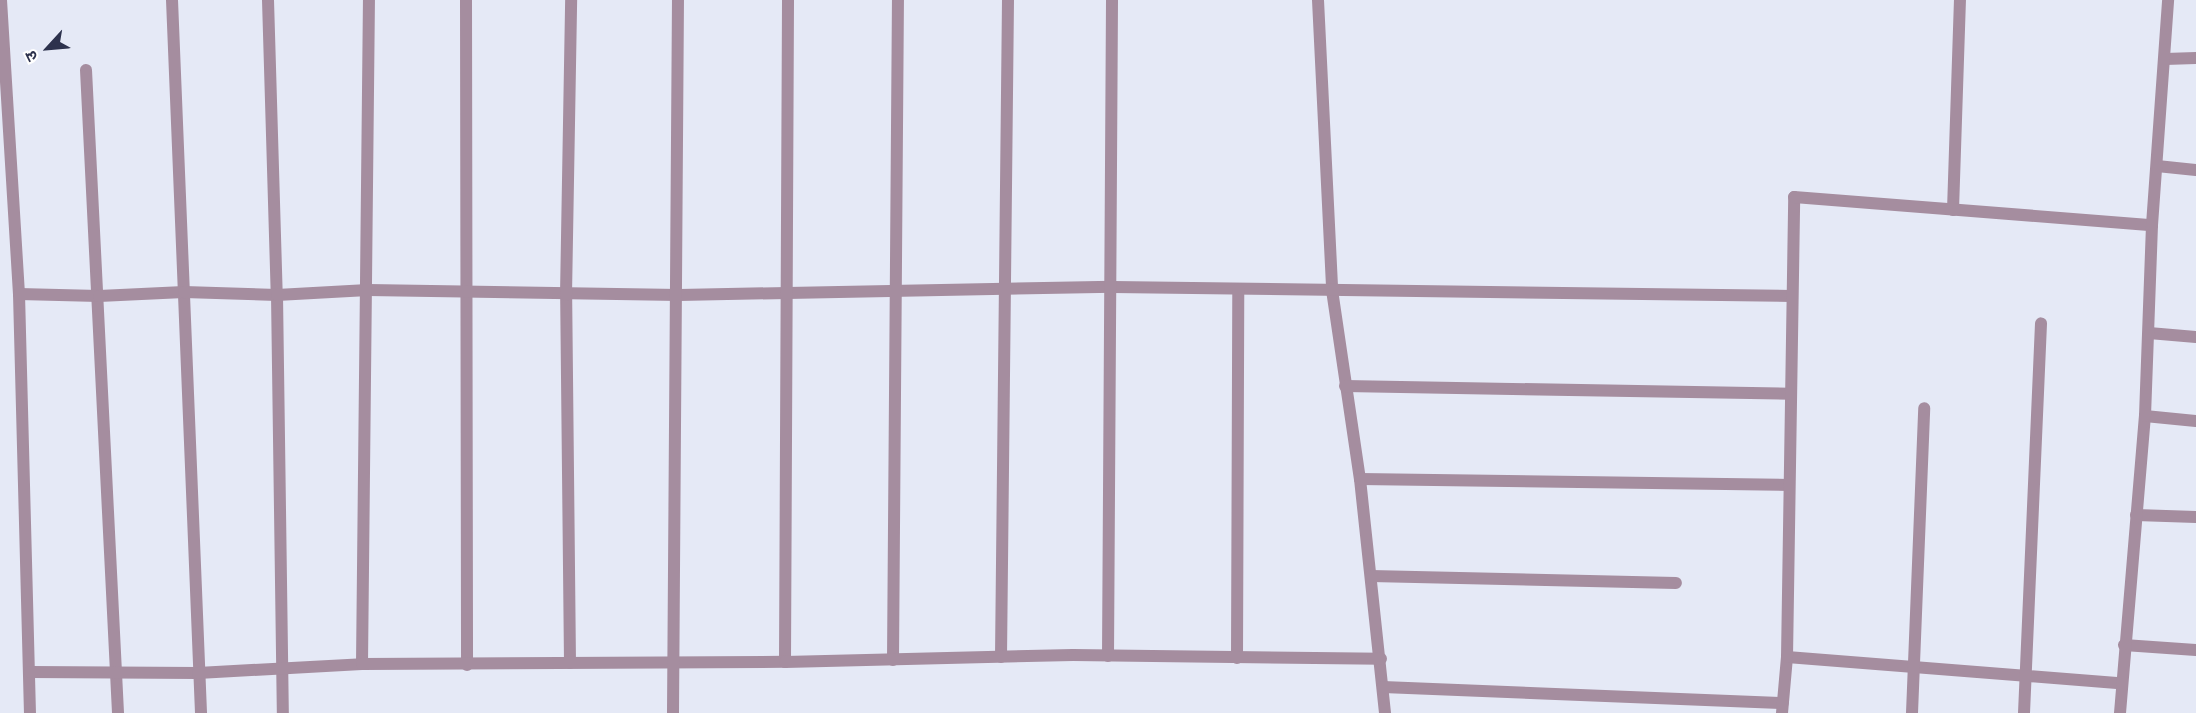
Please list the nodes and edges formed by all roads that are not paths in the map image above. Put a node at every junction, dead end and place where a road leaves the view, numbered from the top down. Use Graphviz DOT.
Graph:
graph roads {
  1 [pos="0,0"];
  2 [pos="172,0"];
  3 [pos="268,0"];
  4 [pos="369,0"];
  5 [pos="466,0"];
  6 [pos="571,0"];
  7 [pos="678,0"];
  8 [pos="788,0"];
  9 [pos="898,0"];
  10 [pos="1008,0"];
  11 [pos="1112,0"];
  12 [pos="1318,0"];
  13 [pos="1960,0"];
  14 [pos="2168,0"];
  15 [pos="2196,58"];
  16 [pos="2165,60"];
  17 [pos="86,70"];
  18 [pos="2157,166"];
  19 [pos="2196,170"];
  20 [pos="1953,210"];
  21 [pos="2152,225"];
  22 [pos="1113,287"];
  23 [pos="1006,288"];
  24 [pos="1238,289"];
  25 [pos="368,290"];
  26 [pos="1332,290"];
  27 [pos="464,291"];
  28 [pos="184,292"];
  29 [pos="893,292"];
  30 [pos="784,293"];
  31 [pos="19,294"];
  32 [pos="278,295"];
  33 [pos="566,295"];
  34 [pos="679,295"];
  35 [pos="99,296"];
  36 [pos="1792,296"];
  37 [pos="2041,323"];
  38 [pos="2149,333"];
  39 [pos="2196,337"];
  40 [pos="1345,386"];
  41 [pos="1790,394"];
  42 [pos="1924,408"];
  43 [pos="2145,416"];
  44 [pos="2196,421"];
  45 [pos="1360,479"];
  46 [pos="1789,485"];
  47 [pos="2136,515"];
  48 [pos="2196,517"];
  49 [pos="1371,576"];
  50 [pos="1676,583"];
  51 [pos="2124,645"];
  52 [pos="2196,650"];
  53 [pos="1108,656"];
  54 [pos="1001,657"];
  55 [pos="1787,657"];
  56 [pos="1237,658"];
  57 [pos="1381,659"];
  58 [pos="673,660"];
  59 [pos="893,660"];
  60 [pos="785,662"];
  61 [pos="570,663"];
  62 [pos="362,664"];
  63 [pos="467,665"];
  64 [pos="284,669"];
  65 [pos="1913,669"];
  66 [pos="116,670"];
  67 [pos="30,672"];
  68 [pos="198,673"];
  69 [pos="2027,676"];
  70 [pos="2120,683"];
  71 [pos="1383,687"];
  72 [pos="1783,708"];
  73 [pos="30,713"];
  74 [pos="118,713"];
  75 [pos="201,713"];
  76 [pos="283,713"];
  77 [pos="673,713"];
  78 [pos="1385,713"];
  79 [pos="1912,713"];
  80 [pos="2024,713"];
  81 [pos="2120,713"];
  1 -- 31 [label="street"];
  2 -- 28 [label="street"];
  3 -- 32 [label="street"];
  4 -- 25 [label="street"];
  5 -- 27 [label="street"];
  6 -- 33 [label="street"];
  7 -- 34 [label="street"];
  8 -- 30 [label="street"];
  9 -- 29 [label="street"];
  10 -- 23 [label="street"];
  11 -- 22 [label="street"];
  12 -- 26 [label="street"];
  13 -- 20 [label="street"];
  14 -- 16 [label="street"];
  15 -- 16 [label="street"];
  16 -- 18 [label="street"];
  17 -- 35 [label="street"];
  18 -- 19 [label="street"];
  18 -- 21 [label="street"];
  20 -- 21 [label="street"];
  20 -- 36 [label="street"];
  21 -- 38 [label="street"];
  22 -- 23 [label="street"];
  22 -- 24 [label="street"];
  22 -- 53 [label="street"];
  23 -- 29 [label="street"];
  23 -- 54 [label="street"];
  24 -- 26 [label="street"];
  24 -- 56 [label="street"];
  25 -- 27 [label="street"];
  25 -- 32 [label="street"];
  25 -- 62 [label="street"];
  26 -- 36 [label="street"];
  26 -- 40 [label="street"];
  27 -- 33 [label="street"];
  27 -- 63 [label="street"];
  28 -- 32 [label="street"];
  28 -- 35 [label="street"];
  28 -- 68 [label="street"];
  29 -- 30 [label="street"];
  29 -- 59 [label="street"];
  30 -- 34 [label="street"];
  30 -- 60 [label="street"];
  31 -- 35 [label="street"];
  31 -- 67 [label="street"];
  32 -- 64 [label="street"];
  33 -- 34 [label="street"];
  33 -- 61 [label="street"];
  34 -- 58 [label="street"];
  35 -- 66 [label="street"];
  36 -- 41 [label="street"];
  37 -- 69 [label="street"];
  38 -- 39 [label="street"];
  38 -- 43 [label="street"];
  40 -- 41 [label="street"];
  40 -- 45 [label="street"];
  41 -- 46 [label="street"];
  42 -- 65 [label="street"];
  43 -- 44 [label="street"];
  43 -- 47 [label="street"];
  45 -- 46 [label="street"];
  45 -- 49 [label="street"];
  46 -- 55 [label="street"];
  47 -- 48 [label="street"];
  47 -- 51 [label="street"];
  49 -- 50 [label="street"];
  49 -- 57 [label="street"];
  51 -- 52 [label="street"];
  51 -- 70 [label="street"];
  53 -- 54 [label="street"];
  53 -- 56 [label="street"];
  54 -- 59 [label="street"];
  55 -- 65 [label="street"];
  55 -- 72 [label="street"];
  56 -- 57 [label="street"];
  57 -- 71 [label="street"];
  58 -- 60 [label="street"];
  58 -- 61 [label="street"];
  58 -- 77 [label="street"];
  59 -- 60 [label="street"];
  61 -- 63 [label="street"];
  62 -- 63 [label="street"];
  62 -- 64 [label="street"];
  64 -- 68 [label="street"];
  64 -- 76 [label="street"];
  65 -- 69 [label="street"];
  65 -- 79 [label="street"];
  66 -- 67 [label="street"];
  66 -- 68 [label="street"];
  66 -- 74 [label="street"];
  67 -- 73 [label="street"];
  68 -- 75 [label="street"];
  69 -- 70 [label="street"];
  69 -- 80 [label="street"];
  70 -- 81 [label="street"];
  71 -- 72 [label="street"];
  71 -- 78 [label="street"];
}
